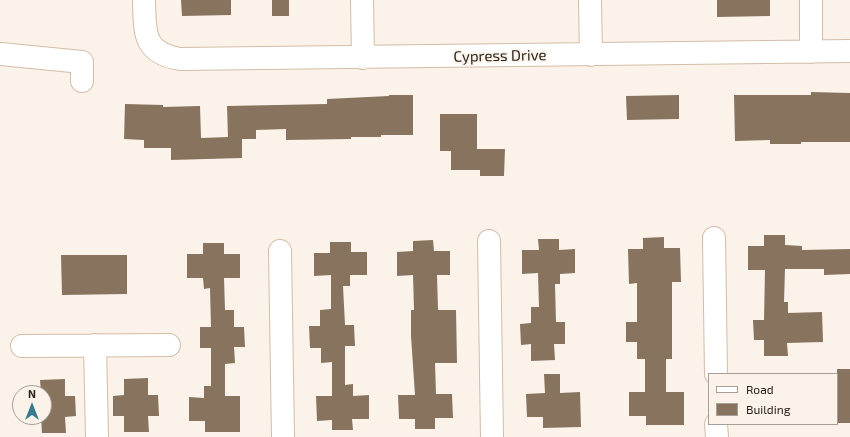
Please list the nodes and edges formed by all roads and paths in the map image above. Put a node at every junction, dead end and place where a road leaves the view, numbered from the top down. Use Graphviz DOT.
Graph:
graph roads {
  1 [pos="144,0"];
  2 [pos="362,0"];
  3 [pos="590,0"];
  4 [pos="811,0"];
  5 [pos="850,51"];
  6 [pos="811,52"];
  7 [pos="0,54"];
  8 [pos="591,55"];
  9 [pos="363,58"];
  10 [pos="82,81"];
  11 [pos="714,238"];
  12 [pos="489,241"];
  13 [pos="280,251"];
  14 [pos="96,345"];
  15 [pos="169,345"];
  16 [pos="22,346"];
  17 [pos="716,373"];
  18 [pos="716,425"];
  19 [pos="97,437"];
  20 [pos="283,437"];
  21 [pos="492,437"];
  22 [pos="717,437"];
  1 -- 9 [label="street, Cypress Drive"];
  2 -- 9 [label="street"];
  3 -- 8 [label="street"];
  4 -- 6 [label="street"];
  5 -- 6 [label="street, Cypress Drive"];
  6 -- 8 [label="street, Cypress Drive"];
  7 -- 10 [label="street"];
  8 -- 9 [label="street, Cypress Drive"];
  11 -- 17 [label="street"];
  12 -- 21 [label="street"];
  13 -- 20 [label="street"];
  14 -- 15 [label="street"];
  14 -- 16 [label="street"];
  14 -- 19 [label="street"];
  18 -- 22 [label="street"];
}
